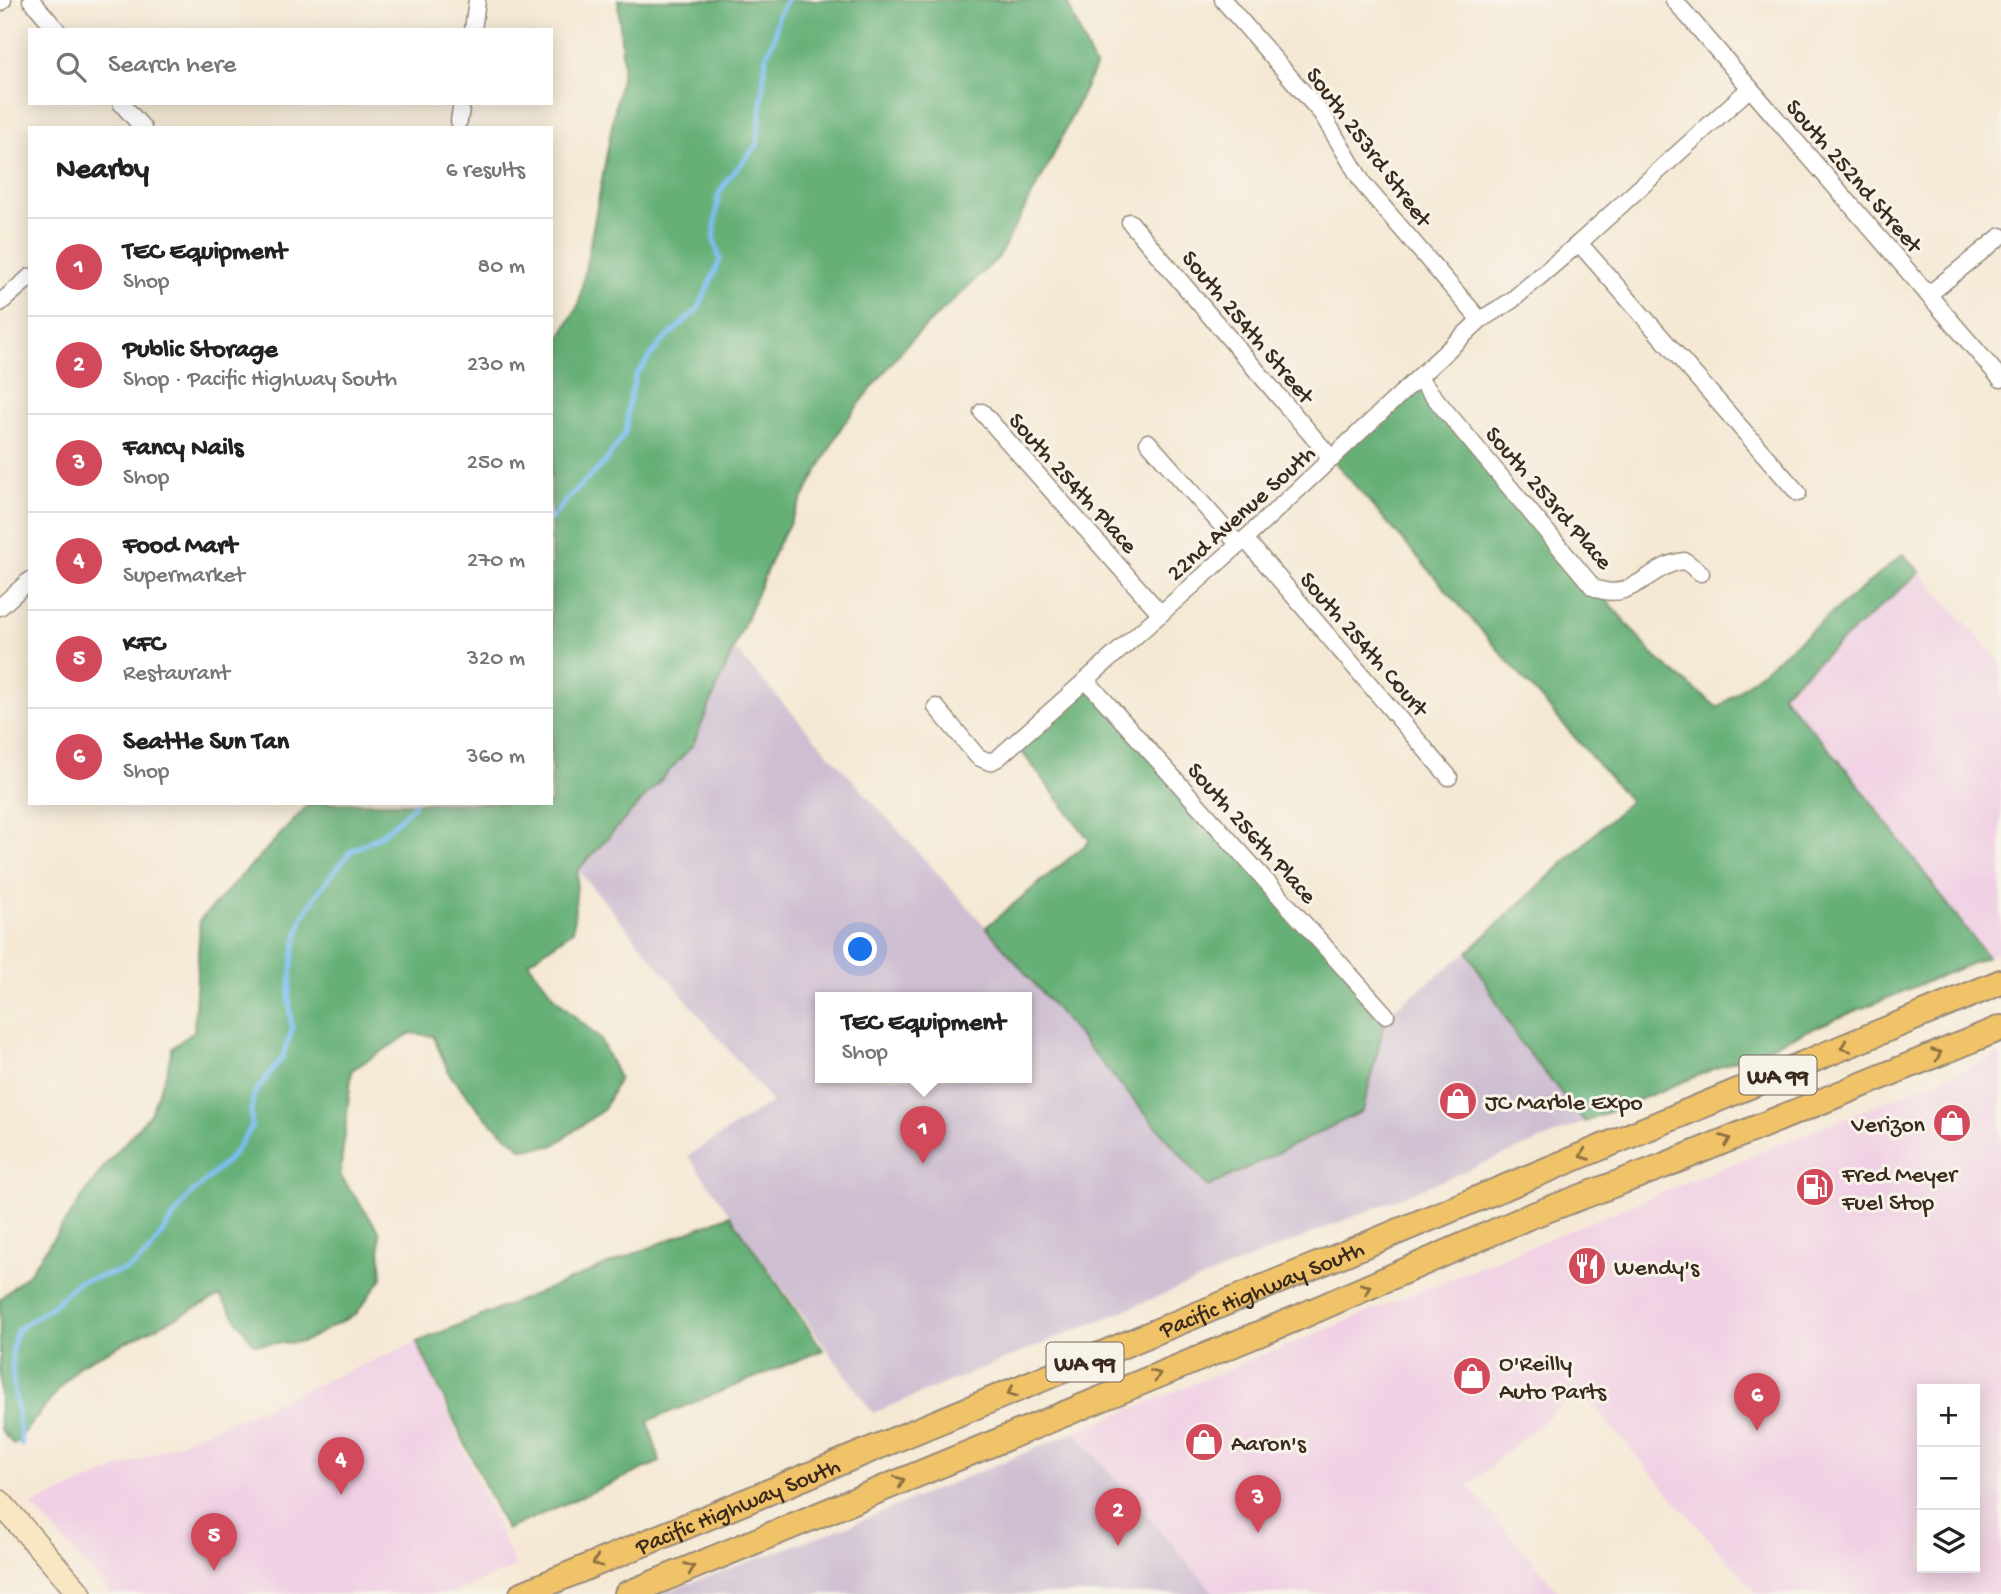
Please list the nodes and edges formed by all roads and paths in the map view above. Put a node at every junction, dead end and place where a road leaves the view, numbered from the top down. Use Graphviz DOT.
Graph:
graph roads {
  1 [pos="31,0"];
  2 [pos="477,0"];
  3 [pos="1223,0"];
  4 [pos="1674,0"];
  5 [pos="55,28"];
  6 [pos="473,28"];
  7 [pos="1750,88"];
  8 [pos="123,105"];
  9 [pos="462,105"];
  10 [pos="459,121"];
  11 [pos="141,126"];
  12 [pos="1130,222"];
  13 [pos="2001,236"];
  14 [pos="1579,243"];
  15 [pos="28,279"];
  16 [pos="1928,295"];
  17 [pos="0,303"];
  18 [pos="1479,320"];
  19 [pos="1419,379"];
  20 [pos="2001,379"];
  21 [pos="982,412"];
  22 [pos="1147,442"];
  23 [pos="1332,459"];
  24 [pos="1798,493"];
  25 [pos="1242,542"];
  26 [pos="1701,573"];
  27 [pos="28,582"];
  28 [pos="0,607"];
  29 [pos="1161,614"];
  30 [pos="1086,680"];
  31 [pos="936,707"];
  32 [pos="1449,777"];
  33 [pos="2001,982"];
  34 [pos="1386,1015"];
  35 [pos="2001,1028"];
  36 [pos="0,1502"];
  37 [pos="80,1594"];
  38 [pos="522,1594"];
  39 [pos="627,1594"];
  1 -- 5 [label="street"];
  2 -- 6 [label="street"];
  3 -- 18 [label="street, South 253rd Street"];
  4 -- 7 [label="street, South 252nd Street"];
  7 -- 14 [label="street, 22nd Avenue South"];
  7 -- 16 [label="street, South 252nd Street"];
  8 -- 11 [label="street"];
  9 -- 10 [label="street"];
  12 -- 23 [label="street, South 254th Street"];
  13 -- 16 [label="street"];
  14 -- 18 [label="street, 22nd Avenue South"];
  14 -- 24 [label="street"];
  15 -- 17 [label="street"];
  16 -- 20 [label="street, South 252nd Street"];
  18 -- 19 [label="street, 22nd Avenue South"];
  19 -- 23 [label="street, 22nd Avenue South"];
  19 -- 26 [label="street, South 253rd Place"];
  21 -- 29 [label="street, South 254th Place"];
  22 -- 25 [label="street"];
  23 -- 25 [label="street, 22nd Avenue South"];
  25 -- 29 [label="street, 22nd Avenue South"];
  25 -- 32 [label="street, South 254th Court"];
  27 -- 28 [label="street"];
  29 -- 30 [label="street, 22nd Avenue South"];
  30 -- 31 [label="street, 22nd Avenue South"];
  30 -- 34 [label="street, South 256th Place"];
  33 -- 38 [label="main road, Pacific Highway South / WA 99, one-way"];
  39 -- 35 [label="main road, Pacific Highway South / WA 99, one-way"];
  36 -- 37 [label="main road"];
}
